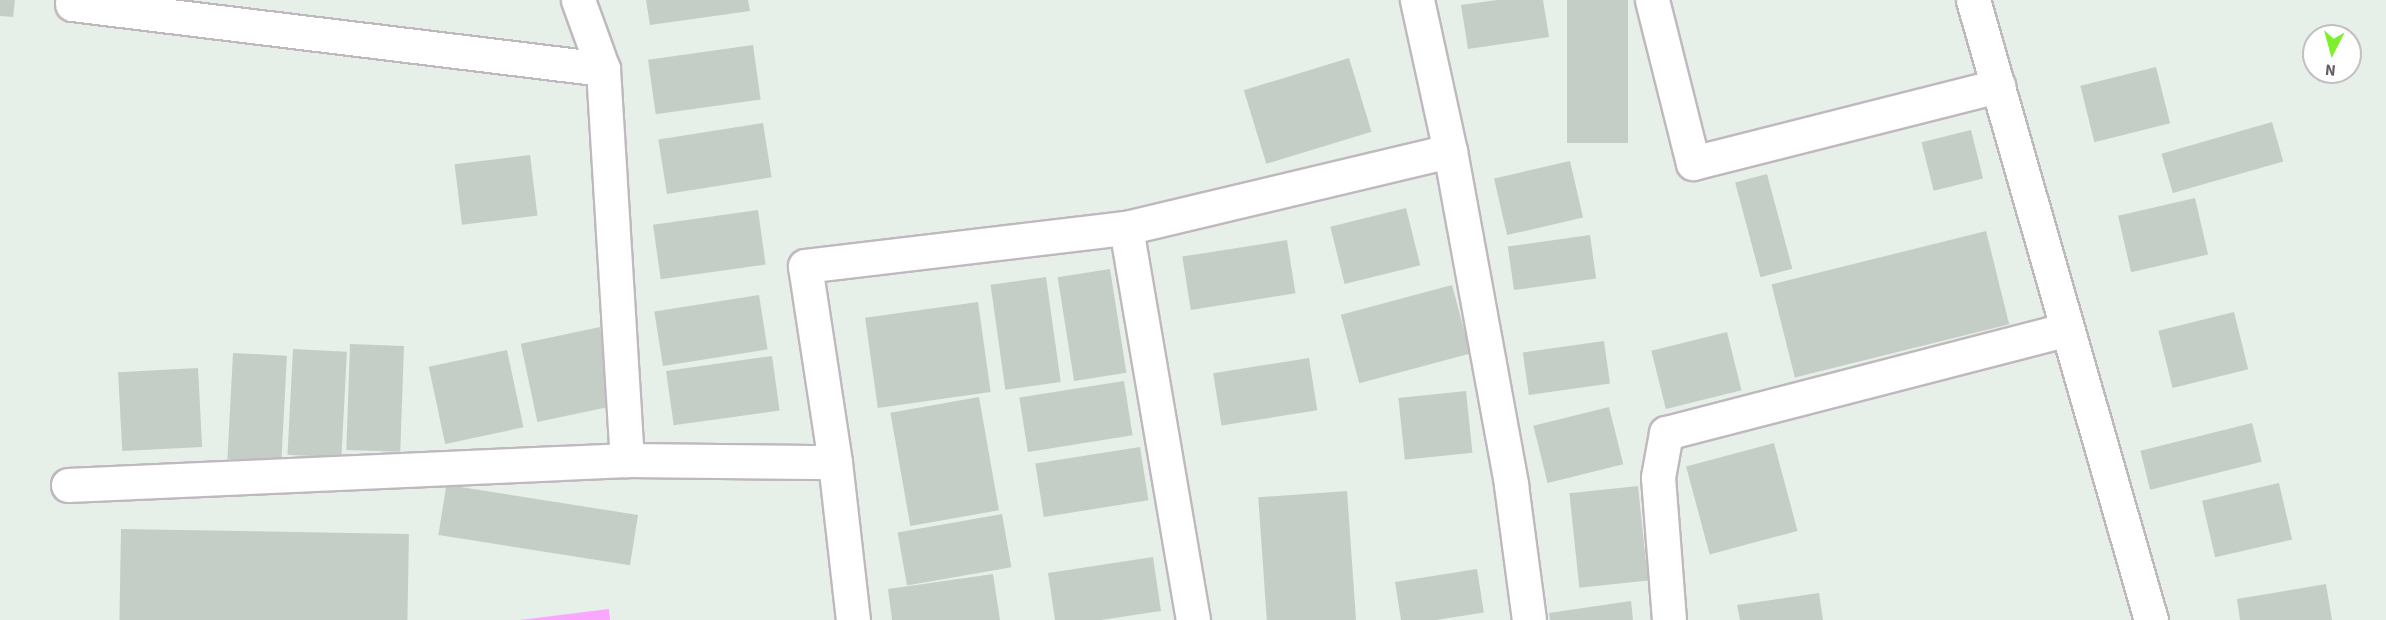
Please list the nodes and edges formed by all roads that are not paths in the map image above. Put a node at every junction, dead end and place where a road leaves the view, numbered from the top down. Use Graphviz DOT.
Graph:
graph roads {
  1 [pos="578,0"];
  2 [pos="1418,0"];
  3 [pos="1652,0"];
  4 [pos="1973,0"];
  5 [pos="72,4"];
  6 [pos="603,69"];
  7 [pos="1998,86"];
  8 [pos="1450,151"];
  9 [pos="1126,228"];
  10 [pos="2067,329"];
  11 [pos="627,460"];
  12 [pos="835,462"];
  13 [pos="68,485"];
  14 [pos="853,620"];
  15 [pos="1193,620"];
  16 [pos="1529,620"];
  17 [pos="1669,620"];
  18 [pos="2151,620"];
  1 -- 6 [label="street"];
  2 -- 8 [label="street"];
  3 -- 7 [label="street"];
  4 -- 7 [label="street"];
  5 -- 6 [label="street"];
  6 -- 11 [label="street"];
  7 -- 10 [label="street"];
  8 -- 9 [label="street"];
  8 -- 16 [label="street"];
  9 -- 12 [label="street"];
  9 -- 15 [label="street"];
  10 -- 17 [label="street"];
  10 -- 18 [label="street"];
  11 -- 12 [label="street"];
  11 -- 13 [label="street"];
  12 -- 14 [label="street"];
}
